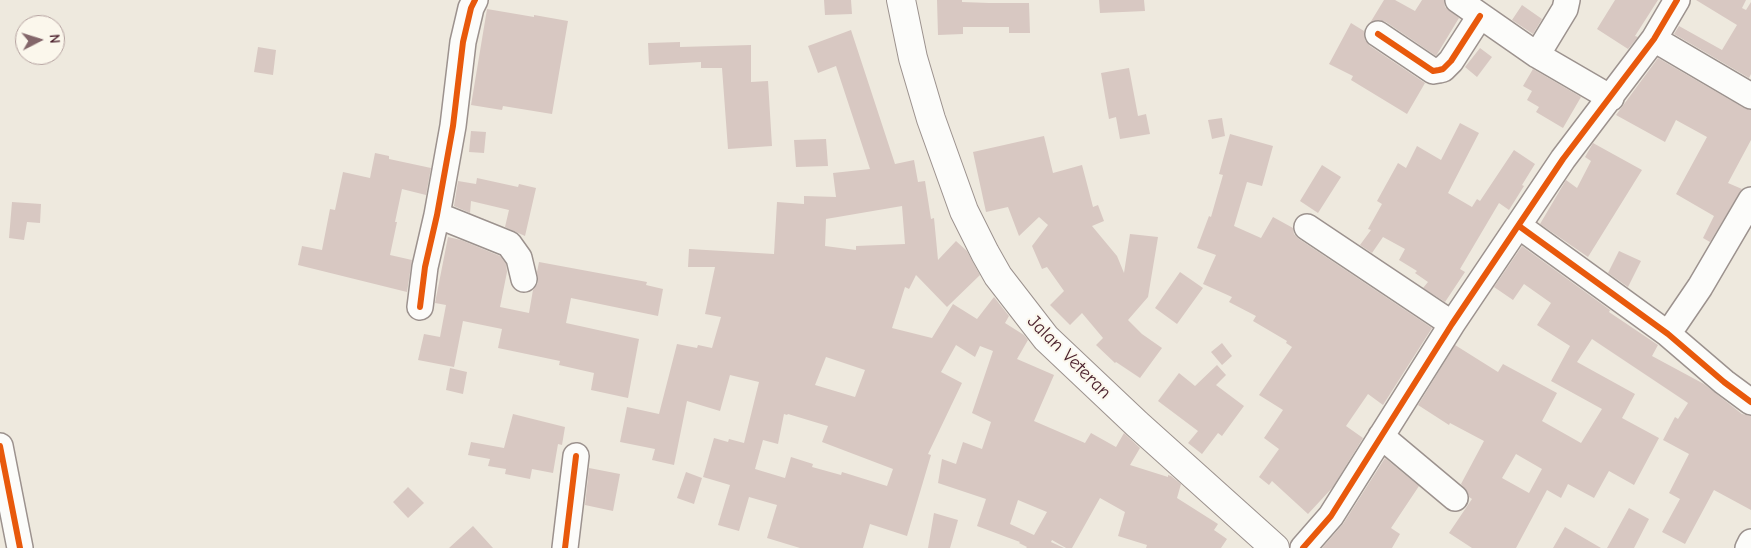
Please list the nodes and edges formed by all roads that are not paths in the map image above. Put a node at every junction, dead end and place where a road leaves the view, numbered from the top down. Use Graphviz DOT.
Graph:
graph roads {
  1 [pos="475,0"];
  2 [pos="901,0"];
  3 [pos="1458,0"];
  4 [pos="1567,0"];
  5 [pos="1677,0"];
  6 [pos="1480,16"];
  7 [pos="1378,34"];
  8 [pos="1654,39"];
  9 [pos="1537,56"];
  10 [pos="1751,96"];
  11 [pos="1610,98"];
  12 [pos="1751,200"];
  13 [pos="437,215"];
  14 [pos="1519,226"];
  15 [pos="1307,227"];
  16 [pos="524,279"];
  17 [pos="420,307"];
  18 [pos="1452,324"];
  19 [pos="1668,334"];
  20 [pos="1751,402"];
  21 [pos="1381,436"];
  22 [pos="0,446"];
  23 [pos="576,456"];
  24 [pos="5,497"];
  25 [pos="1455,498"];
  26 [pos="13,540"];
  27 [pos="1751,542"];
  28 [pos="1267,545"];
  29 [pos="565,548"];
  30 [pos="1303,548"];
  31 [pos="1748,548"];
  1 -- 13 [label="street"];
  2 -- 28 [label="highway, Jalan Veteran"];
  3 -- 6 [label="street"];
  4 -- 9 [label="street"];
  5 -- 8 [label="street"];
  6 -- 7 [label="street"];
  6 -- 9 [label="street"];
  8 -- 10 [label="street"];
  8 -- 11 [label="street"];
  9 -- 11 [label="street"];
  11 -- 14 [label="street"];
  12 -- 19 [label="street"];
  13 -- 16 [label="street"];
  13 -- 17 [label="street"];
  14 -- 18 [label="street"];
  14 -- 19 [label="street"];
  15 -- 18 [label="street"];
  18 -- 21 [label="street"];
  19 -- 20 [label="street"];
  21 -- 25 [label="street"];
  21 -- 30 [label="street"];
  22 -- 24 [label="street"];
  23 -- 29 [label="street"];
  24 -- 26 [label="street"];
  27 -- 31 [label="street"];
}
